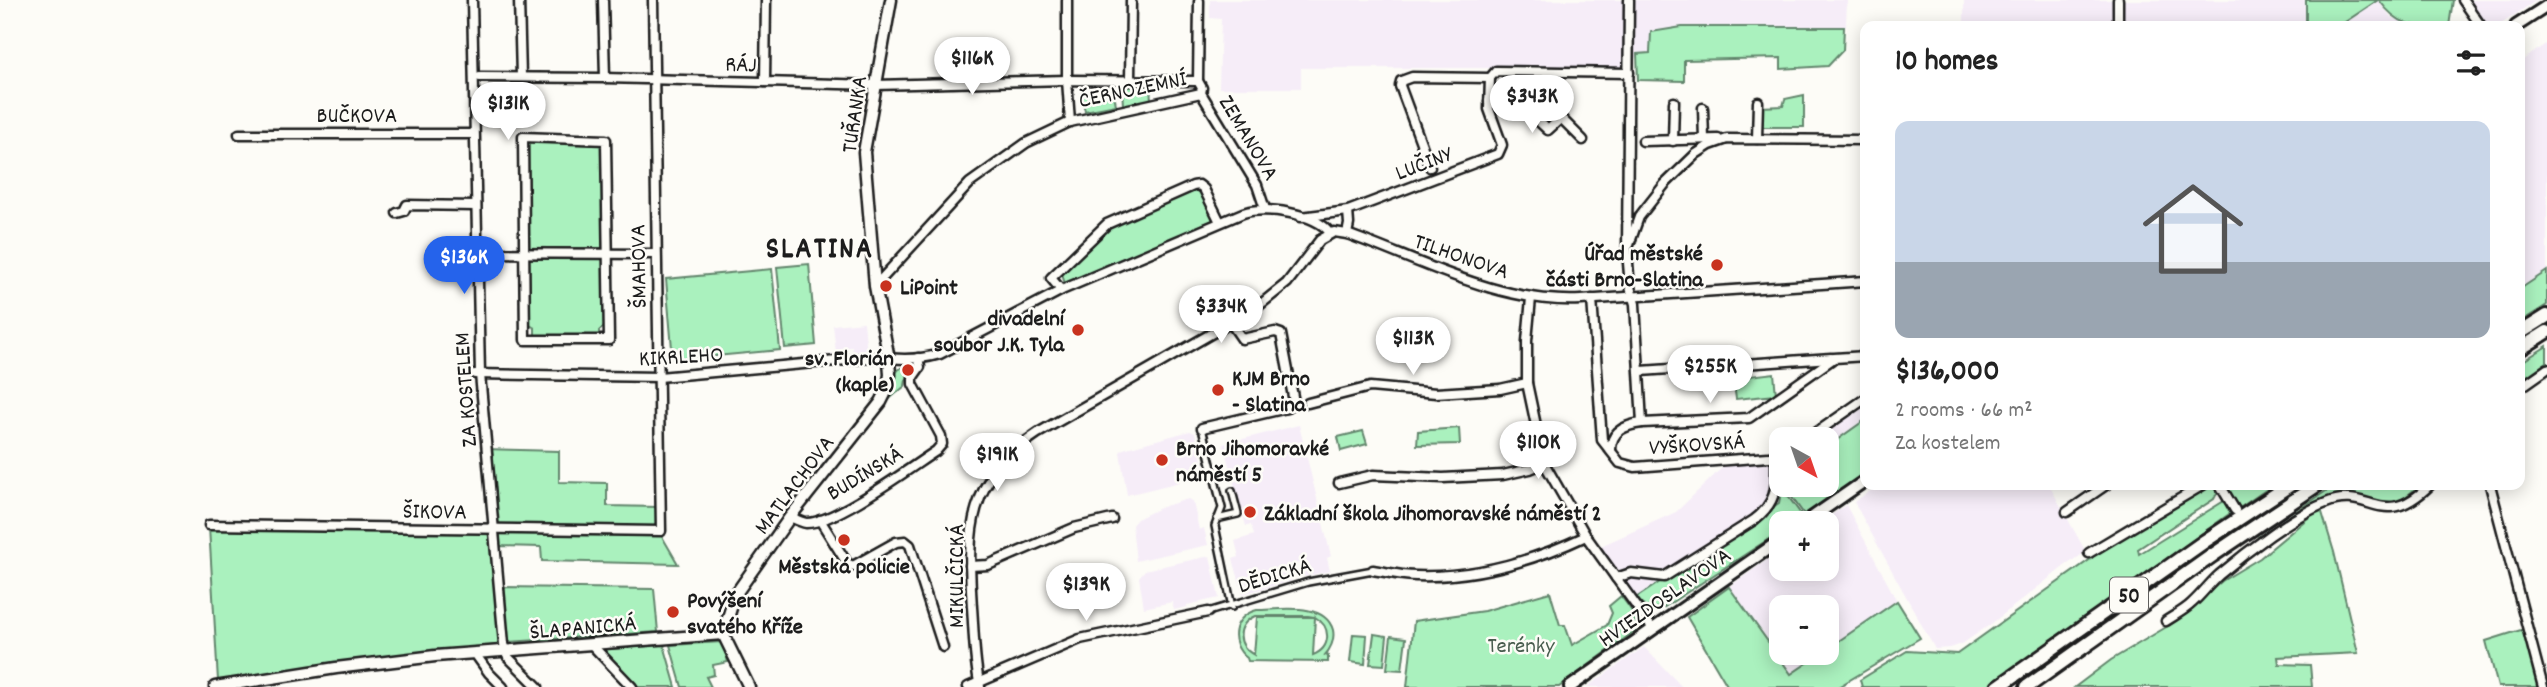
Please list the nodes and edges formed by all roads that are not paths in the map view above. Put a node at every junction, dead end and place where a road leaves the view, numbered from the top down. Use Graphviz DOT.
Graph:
graph roads {
  1 [pos="471,0"];
  2 [pos="519,0"];
  3 [pos="603,0"];
  4 [pos="653,0"];
  5 [pos="766,0"];
  6 [pos="891,0"];
  7 [pos="1067,0"];
  8 [pos="1131,0"];
  9 [pos="1629,0"];
  10 [pos="2118,0"];
  11 [pos="2463,0"];
  12 [pos="1199,1"];
  13 [pos="2547,6"];
  14 [pos="2118,21"];
  15 [pos="2478,21"];
  16 [pos="2524,21"];
  17 [pos="1629,73"];
  18 [pos="521,77"];
  19 [pos="480,78"];
  20 [pos="605,78"];
  21 [pos="1490,78"];
  22 [pos="654,79"];
  23 [pos="1067,80"];
  24 [pos="1130,81"];
  25 [pos="1198,81"];
  26 [pos="765,82"];
  27 [pos="876,85"];
  28 [pos="1201,93"];
  29 [pos="1489,101"];
  30 [pos="1674,102"];
  31 [pos="1758,102"];
  32 [pos="1703,107"];
  33 [pos="1070,121"];
  34 [pos="239,134"];
  35 [pos="474,134"];
  36 [pos="1703,139"];
  37 [pos="1727,139"];
  38 [pos="1757,139"];
  39 [pos="1583,140"];
  40 [pos="1690,140"];
  41 [pos="1860,140"];
  42 [pos="1643,141"];
  43 [pos="1673,141"];
  44 [pos="1696,154"];
  45 [pos="1430,167"];
  46 [pos="476,206"];
  47 [pos="1265,209"];
  48 [pos="1348,211"];
  49 [pos="397,213"];
  50 [pos="1301,217"];
  51 [pos="1220,222"];
  52 [pos="1330,233"];
  53 [pos="1347,234"];
  54 [pos="1627,251"];
  55 [pos="477,253"];
  56 [pos="524,253"];
  57 [pos="608,254"];
  58 [pos="656,254"];
  59 [pos="1860,281"];
  60 [pos="874,286"];
  61 [pos="1061,290"];
  62 [pos="1632,296"];
  63 [pos="1531,298"];
  64 [pos="1592,299"];
  65 [pos="2547,316"];
  66 [pos="1231,323"];
  67 [pos="2525,329"];
  68 [pos="2547,332"];
  69 [pos="2547,339"];
  70 [pos="2525,347"];
  71 [pos="2525,348"];
  72 [pos="1860,356"];
  73 [pos="918,358"];
  74 [pos="1834,358"];
  75 [pos="889,359"];
  76 [pos="2547,369"];
  77 [pos="1641,371"];
  78 [pos="477,374"];
  79 [pos="659,377"];
  80 [pos="1527,383"];
  81 [pos="2525,384"];
  82 [pos="1860,402"];
  83 [pos="1308,403"];
  84 [pos="1642,423"];
  85 [pos="1824,427"];
  86 [pos="1202,429"];
  87 [pos="1611,450"];
  88 [pos="1769,457"];
  89 [pos="1544,463"];
  90 [pos="1339,483"];
  91 [pos="1860,484"];
  92 [pos="2099,490"];
  93 [pos="2195,490"];
  94 [pos="2223,490"];
  95 [pos="2283,490"];
  96 [pos="2309,490"];
  97 [pos="2424,490"];
  98 [pos="2491,490"];
  99 [pos="1232,491"];
  100 [pos="1774,497"];
  101 [pos="2235,510"];
  102 [pos="1821,511"];
  103 [pos="2067,512"];
  104 [pos="790,517"];
  105 [pos="1112,519"];
  106 [pos="1217,519"];
  107 [pos="820,520"];
  108 [pos="209,525"];
  109 [pos="494,530"];
  110 [pos="661,531"];
  111 [pos="1586,536"];
  112 [pos="1769,548"];
  113 [pos="2089,553"];
  114 [pos="970,566"];
  115 [pos="1373,570"];
  116 [pos="1616,578"];
  117 [pos="1232,607"];
  118 [pos="1208,612"];
  119 [pos="2166,621"];
  120 [pos="1652,628"];
  121 [pos="723,634"];
  122 [pos="592,644"];
  123 [pos="943,647"];
  124 [pos="505,651"];
  125 [pos="476,654"];
  126 [pos="979,685"];
  127 [pos="215,687"];
  128 [pos="503,687"];
  129 [pos="538,687"];
  130 [pos="632,687"];
  131 [pos="749,687"];
  132 [pos="968,687"];
  133 [pos="1570,687"];
  134 [pos="1998,687"];
  135 [pos="2027,687"];
  136 [pos="2543,687"];
  1 -- 35 [label="street, ZA KOSTELEM"];
  2 -- 18 [label="street"];
  3 -- 20 [label="street"];
  4 -- 22 [label="street, ŠMAHOVA"];
  5 -- 26 [label="street"];
  6 -- 27 [label="street, TUŘANKA"];
  7 -- 23 [label="street"];
  8 -- 24 [label="street"];
  9 -- 17 [label="street"];
  10 -- 14 [label="street"];
  11 -- 15 [label="street"];
  12 -- 25 [label="street, ZEMANOVA"];
  13 -- 16 [label="main road"];
  17 -- 21 [label="street"];
  17 -- 54 [label="street"];
  18 -- 19 [label="street, RÁJ"];
  18 -- 20 [label="street, RÁJ"];
  20 -- 22 [label="street, RÁJ"];
  21 -- 29 [label="street, LUČINY"];
  21 -- 45 [label="street"];
  22 -- 26 [label="street, RÁJ"];
  22 -- 58 [label="street, ŠMAHOVA"];
  23 -- 24 [label="street, ČERNOZEMNÍ"];
  23 -- 27 [label="street, ČERNOZEMNÍ"];
  23 -- 33 [label="street, ČERNOZEMNÍ"];
  24 -- 25 [label="street, ČERNOZEMNÍ"];
  25 -- 28 [label="street, ZEMANOVA"];
  26 -- 27 [label="street, RÁJ"];
  27 -- 60 [label="street, TUŘANKA"];
  28 -- 33 [label="street, ČERNOZEMNÍ"];
  28 -- 47 [label="street, ZEMANOVA"];
  29 -- 39 [label="street"];
  29 -- 48 [label="street, LUČINY"];
  30 -- 43 [label="street"];
  31 -- 38 [label="street"];
  32 -- 36 [label="street"];
  33 -- 60 [label="street, ČERNOZEMNÍ"];
  34 -- 35 [label="street, BUČKOVA"];
  35 -- 46 [label="street, ZA KOSTELEM"];
  36 -- 37 [label="street"];
  36 -- 40 [label="street"];
  37 -- 38 [label="street"];
  37 -- 44 [label="street"];
  38 -- 41 [label="street"];
  40 -- 43 [label="street"];
  40 -- 44 [label="street"];
  42 -- 43 [label="street"];
  44 -- 54 [label="street"];
  46 -- 49 [label="street"];
  46 -- 55 [label="street, ZA KOSTELEM"];
  47 -- 50 [label="street, TILHONOVA"];
  47 -- 51 [label="street, KIKRLEHO"];
  48 -- 50 [label="street, LUČINY"];
  48 -- 53 [label="street"];
  50 -- 52 [label="street, TILHONOVA"];
  51 -- 61 [label="street, KIKRLEHO"];
  51 -- 61 [label="street"];
  52 -- 53 [label="street, TILHONOVA"];
  52 -- 66 [label="street, MIKULČICKÁ"];
  53 -- 63 [label="street, TILHONOVA"];
  54 -- 62 [label="street"];
  55 -- 56 [label="street"];
  55 -- 78 [label="street, ZA KOSTELEM"];
  56 -- 57 [label="street"];
  56 -- 57 [label="street"];
  56 -- 57 [label="street"];
  57 -- 58 [label="street"];
  58 -- 79 [label="street, ŠMAHOVA"];
  59 -- 62 [label="street, TILHONOVA"];
  60 -- 75 [label="street, TUŘANKA"];
  61 -- 73 [label="street, KIKRLEHO"];
  62 -- 64 [label="street, TILHONOVA"];
  62 -- 77 [label="street"];
  63 -- 64 [label="street, TILHONOVA"];
  63 -- 80 [label="street"];
  64 -- 87 [label="street"];
  65 -- 67 [label="highway"];
  66 -- 86 [label="street"];
  66 -- 114 [label="street, MIKULČICKÁ"];
  68 -- 70 [label="highway"];
  69 -- 71 [label="highway"];
  72 -- 74 [label="street"];
  73 -- 75 [label="street, KIKRLEHO"];
  73 -- 107 [label="street, BUDÍNSKÁ"];
  74 -- 77 [label="street"];
  74 -- 84 [label="street"];
  75 -- 79 [label="street, KIKRLEHO"];
  75 -- 104 [label="street, MATLACHOVA"];
  76 -- 81 [label="street"];
  77 -- 84 [label="street"];
  78 -- 79 [label="street, KIKRLEHO"];
  78 -- 109 [label="street, ZA KOSTELEM"];
  79 -- 110 [label="street, ŠMAHOVA"];
  80 -- 83 [label="street"];
  80 -- 89 [label="street"];
  82 -- 85 [label="street"];
  84 -- 87 [label="street"];
  86 -- 106 [label="street"];
  87 -- 88 [label="street, VYŠKOVSKÁ"];
  89 -- 90 [label="street"];
  89 -- 111 [label="street"];
  91 -- 102 [label="main road"];
  92 -- 103 [label="street"];
  93 -- 113 [label="street"];
  94 -- 101 [label="street"];
  95 -- 134 [label="highway, 50"];
  96 -- 135 [label="highway, 50"];
  97 -- 119 [label="street"];
  98 -- 136 [label="street"];
  99 -- 106 [label="street"];
  100 -- 116 [label="street"];
  104 -- 107 [label="street, BUDÍNSKÁ"];
  104 -- 121 [label="street, MATLACHOVA"];
  105 -- 114 [label="street"];
  106 -- 117 [label="street"];
  107 -- 123 [label="street"];
  108 -- 109 [label="street, ŠIKOVA"];
  109 -- 110 [label="street, ŠIKOVA"];
  109 -- 124 [label="street, ZA KOSTELEM"];
  111 -- 115 [label="street, DĚDICKÁ"];
  111 -- 116 [label="street"];
  112 -- 120 [label="main road, HVIEZDOSLAVOVA"];
  114 -- 126 [label="street, MIKULČICKÁ"];
  115 -- 117 [label="street, DĚDICKÁ"];
  116 -- 120 [label="street"];
  117 -- 118 [label="street, DĚDICKÁ"];
  118 -- 126 [label="street, DĚDICKÁ"];
  120 -- 133 [label="main road, HVIEZDOSLAVOVA"];
  121 -- 122 [label="street, ŠLAPANICKÁ"];
  121 -- 131 [label="street"];
  122 -- 124 [label="street, ŠLAPANICKÁ"];
  122 -- 130 [label="street"];
  124 -- 125 [label="street, ŠLAPANICKÁ"];
  124 -- 129 [label="street"];
  125 -- 127 [label="street, ŠLAPANICKÁ"];
  125 -- 128 [label="street"];
  126 -- 132 [label="street"];
}
